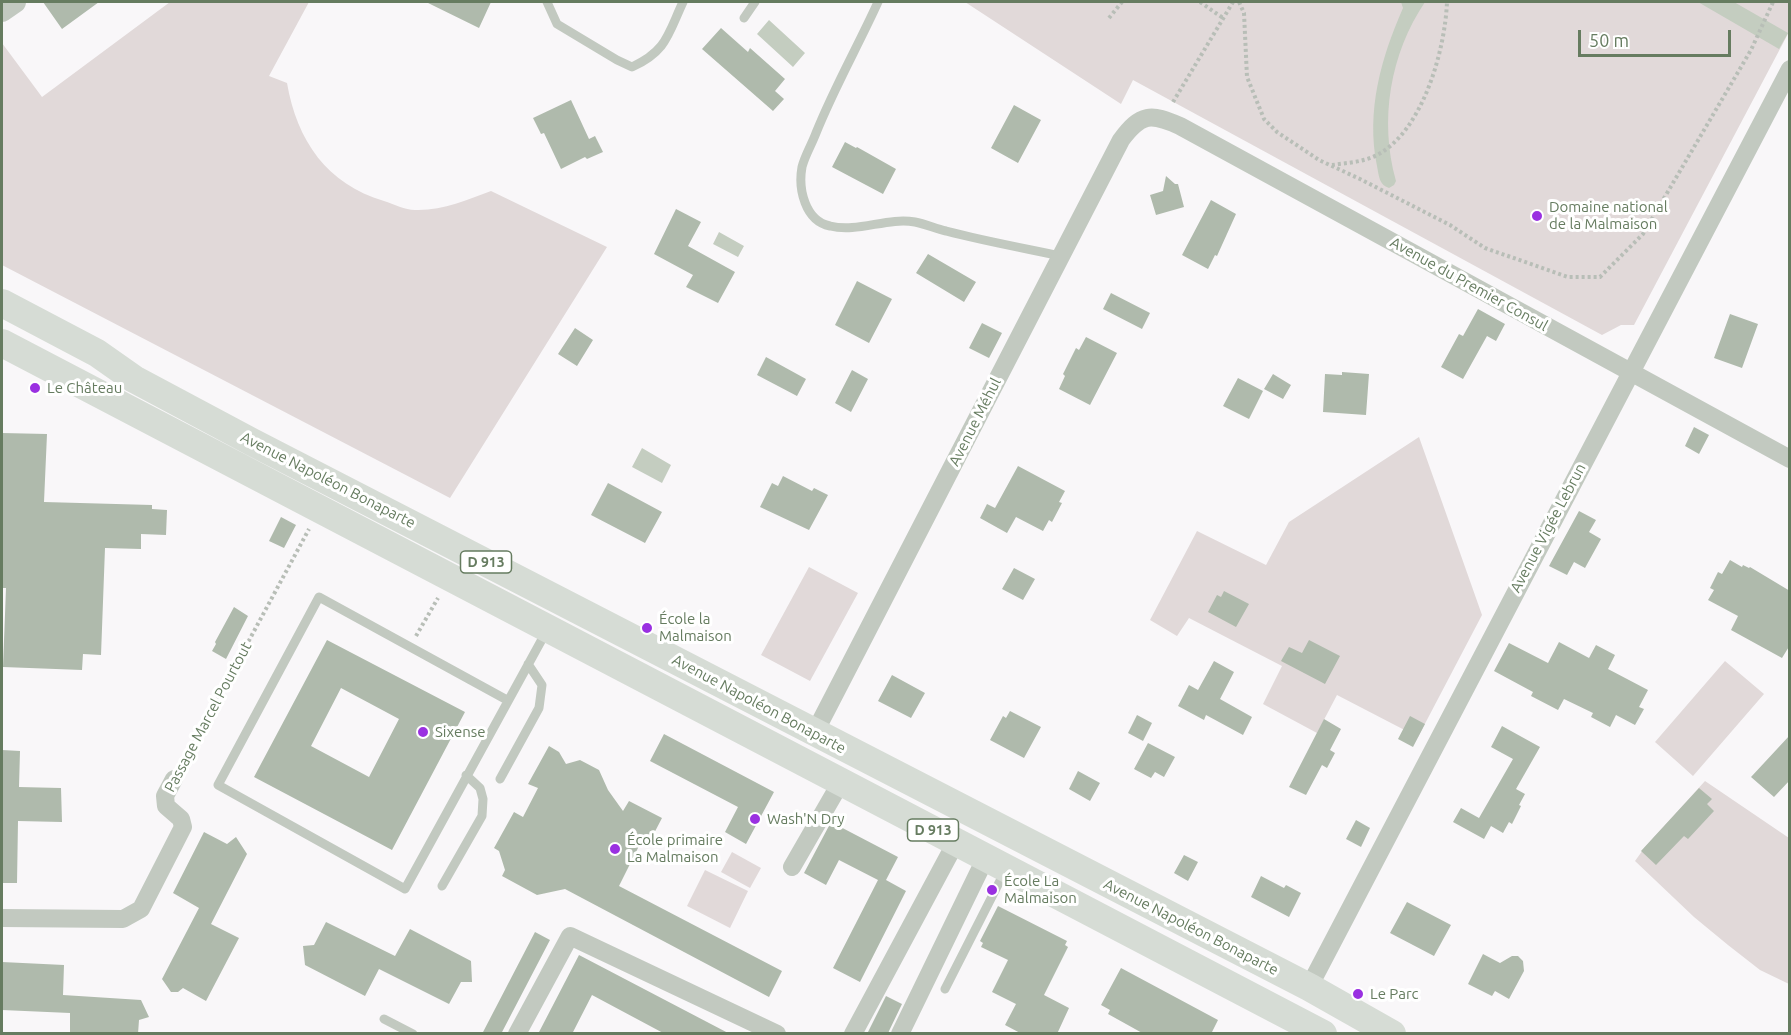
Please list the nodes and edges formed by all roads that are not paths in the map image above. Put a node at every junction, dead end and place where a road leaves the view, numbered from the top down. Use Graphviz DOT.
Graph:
graph roads {
  1 [pos="15,2"];
  2 [pos="547,2"];
  3 [pos="683,2"];
  4 [pos="755,2"];
  5 [pos="878,2"];
  6 [pos="2,11"];
  7 [pos="744,18"];
  8 [pos="1790,69"];
  9 [pos="1146,117"];
  10 [pos="1061,256"];
  11 [pos="2,303"];
  12 [pos="2,325"];
  13 [pos="2,343"];
  14 [pos="1630,372"];
  15 [pos="134,379"];
  16 [pos="1790,459"];
  17 [pos="548,630"];
  18 [pos="528,664"];
  19 [pos="507,700"];
  20 [pos="814,734"];
  21 [pos="466,776"];
  22 [pos="174,779"];
  23 [pos="500,779"];
  24 [pos="841,782"];
  25 [pos="956,842"];
  26 [pos="1029,844"];
  27 [pos="999,864"];
  28 [pos="792,867"];
  29 [pos="442,886"];
  30 [pos="2,918"];
  31 [pos="1309,987"];
  32 [pos="945,989"];
  33 [pos="384,1019"];
  34 [pos="413,1034"];
  35 [pos="517,1034"];
  36 [pos="777,1034"];
  37 [pos="853,1034"];
  38 [pos="900,1034"];
  39 [pos="1323,1034"];
  40 [pos="1392,1034"];
  1 -- 6 [label="street"];
  2 -- 3 [label="lane"];
  4 -- 7 [label="lane"];
  5 -- 10 [label="lane"];
  8 -- 14 [label="street, Avenue Vigée Lebrun"];
  9 -- 10 [label="street, Avenue Méhul"];
  9 -- 14 [label="street, Avenue du Premier Consul"];
  10 -- 20 [label="street, Avenue Méhul"];
  11 -- 15 [label="main road, Avenue Napoléon Bonaparte / D 913"];
  12 -- 15 [label="main road, D 913"];
  13 -- 17 [label="main road, Avenue Napoléon Bonaparte / D 913"];
  14 -- 16 [label="street, Avenue du Premier Consul"];
  14 -- 31 [label="street, Avenue Vigée Lebrun"];
  15 -- 20 [label="main road, Avenue Napoléon Bonaparte / D 913"];
  17 -- 18 [label="lane"];
  17 -- 24 [label="main road, Avenue Napoléon Bonaparte / D 913"];
  18 -- 19 [label="lane"];
  18 -- 23 [label="lane"];
  19 -- 21 [label="lane"];
  19 -- 21 [label="lane"];
  20 -- 26 [label="main road, Avenue Napoléon Bonaparte / D 913"];
  21 -- 29 [label="lane"];
  22 -- 30 [label="street, Passage Marcel Pourtout"];
  24 -- 25 [label="main road, Avenue Napoléon Bonaparte / D 913"];
  24 -- 28 [label="street"];
  25 -- 27 [label="main road, Avenue Napoléon Bonaparte / D 913"];
  25 -- 37 [label="street"];
  26 -- 27 [label="main road"];
  26 -- 31 [label="main road, Avenue Napoléon Bonaparte / D 913"];
  27 -- 32 [label="lane"];
  27 -- 38 [label="street"];
  27 -- 39 [label="main road, Avenue Napoléon Bonaparte / D 913"];
  31 -- 40 [label="main road, Avenue Napoléon Bonaparte / D 913"];
  33 -- 34 [label="lane"];
  35 -- 36 [label="street"];
}
